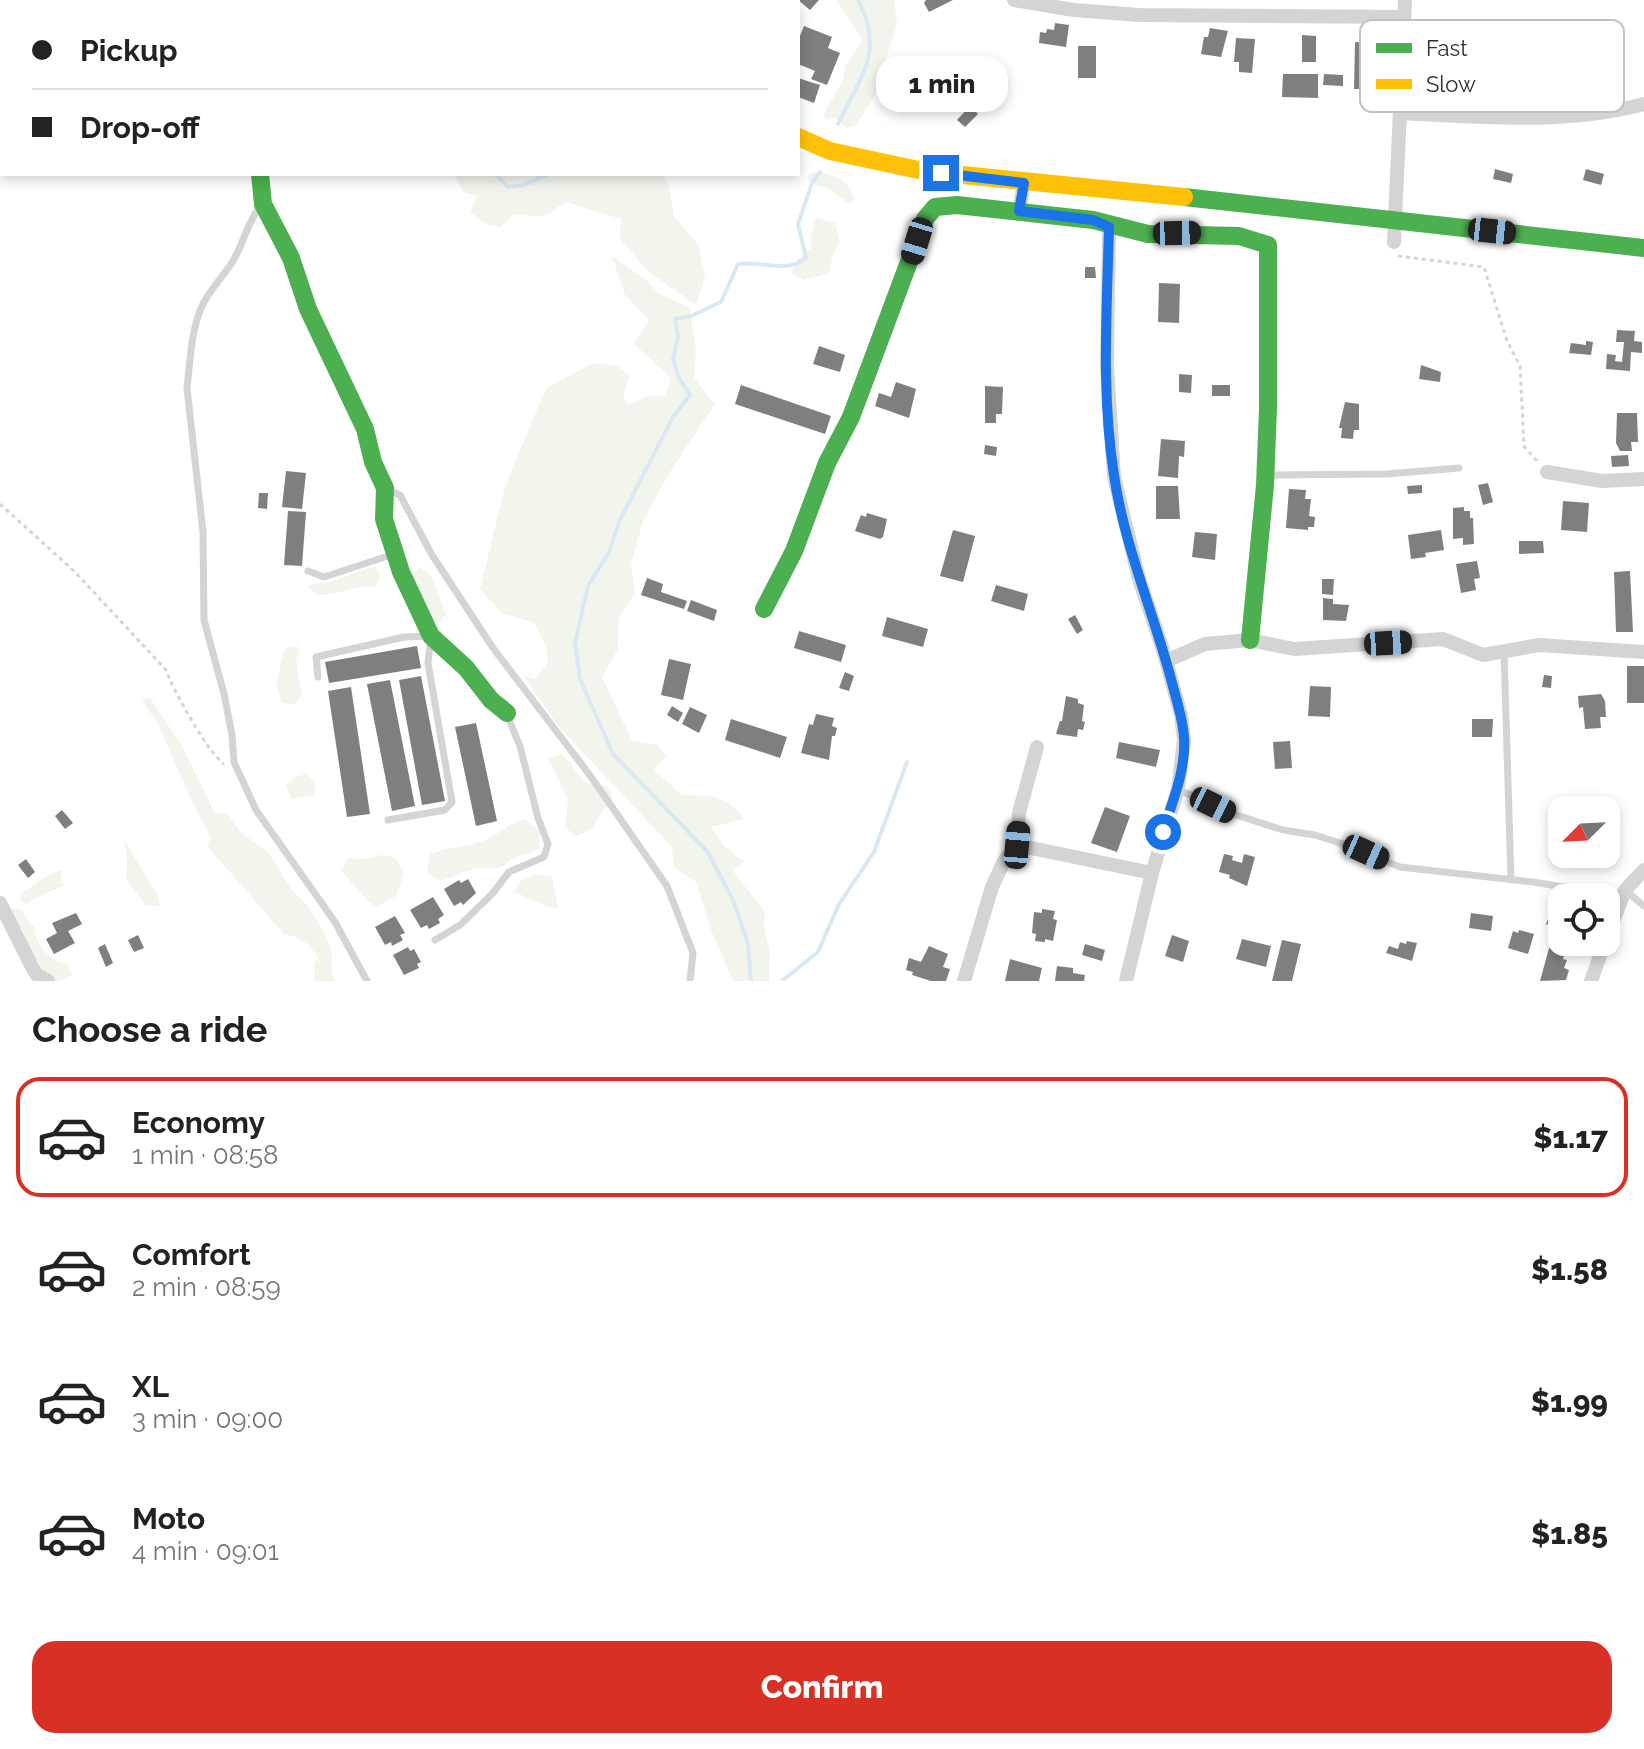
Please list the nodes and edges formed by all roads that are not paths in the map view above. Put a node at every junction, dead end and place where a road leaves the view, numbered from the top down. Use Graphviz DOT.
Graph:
graph roads {
  1 [pos="1014,0"];
  2 [pos="1405,0"];
  3 [pos="1105,5"];
  4 [pos="1251,7"];
  5 [pos="1404,17"];
  6 [pos="1404,20"];
  7 [pos="1644,104"];
  8 [pos="1624,108"];
  9 [pos="1599,112"];
  10 [pos="1401,113"];
  11 [pos="800,138"];
  12 [pos="260,176"];
  13 [pos="1024,183"];
  14 [pos="263,204"];
  15 [pos="1019,211"];
  16 [pos="1397,221"];
  17 [pos="1109,227"];
  18 [pos="1394,242"];
  19 [pos="1644,248"];
  20 [pos="1459,468"];
  21 [pos="1547,472"];
  22 [pos="1265,475"];
  23 [pos="1644,479"];
  24 [pos="385,488"];
  25 [pos="396,553"];
  26 [pos="308,571"];
  27 [pos="764,609"];
  28 [pos="431,636"];
  29 [pos="1250,640"];
  30 [pos="1504,651"];
  31 [pos="1644,652"];
  32 [pos="1166,661"];
  33 [pos="318,677"];
  34 [pos="507,713"];
  35 [pos="1037,747"];
  36 [pos="1178,789"];
  37 [pos="388,820"];
  38 [pos="1017,845"];
  39 [pos="1644,870"];
  40 [pos="1152,873"];
  41 [pos="1511,880"];
  42 [pos="1622,896"];
  43 [pos="1620,902"];
  44 [pos="0,903"];
  45 [pos="1644,906"];
  46 [pos="435,940"];
  47 [pos="1600,956"];
  48 [pos="38,979"];
  49 [pos="367,981"];
  50 [pos="690,981"];
  51 [pos="964,981"];
  52 [pos="1126,981"];
  53 [pos="1591,981"];
  1 -- 3 [label="street"];
  2 -- 5 [label="street"];
  3 -- 4 [label="street"];
  4 -- 5 [label="street"];
  5 -- 6 [label="street"];
  7 -- 8 [label="street"];
  9 -- 10 [label="street"];
  10 -- 16 [label="street"];
  11 -- 13 [label="street"];
  12 -- 14 [label="street"];
  13 -- 15 [label="street"];
  13 -- 16 [label="street"];
  14 -- 24 [label="street"];
  14 -- 49 [label="lane"];
  15 -- 17 [label="street"];
  15 -- 27 [label="street"];
  16 -- 18 [label="street"];
  16 -- 19 [label="street"];
  17 -- 22 [label="street"];
  17 -- 32 [label="street"];
  20 -- 22 [label="lane"];
  21 -- 23 [label="street"];
  22 -- 29 [label="street"];
  24 -- 25 [label="street"];
  24 -- 50 [label="lane"];
  25 -- 26 [label="lane"];
  25 -- 28 [label="street"];
  28 -- 33 [label="lane"];
  28 -- 34 [label="street"];
  28 -- 37 [label="lane"];
  29 -- 30 [label="street"];
  29 -- 32 [label="street"];
  30 -- 31 [label="street"];
  30 -- 41 [label="lane"];
  32 -- 36 [label="street"];
  34 -- 46 [label="lane"];
  35 -- 38 [label="street"];
  36 -- 40 [label="street"];
  36 -- 41 [label="lane"];
  38 -- 40 [label="street"];
  38 -- 51 [label="street"];
  39 -- 42 [label="street"];
  40 -- 52 [label="street"];
  41 -- 42 [label="lane"];
  42 -- 43 [label="street"];
  42 -- 45 [label="lane"];
  44 -- 48 [label="street"];
  47 -- 53 [label="street"];
}
